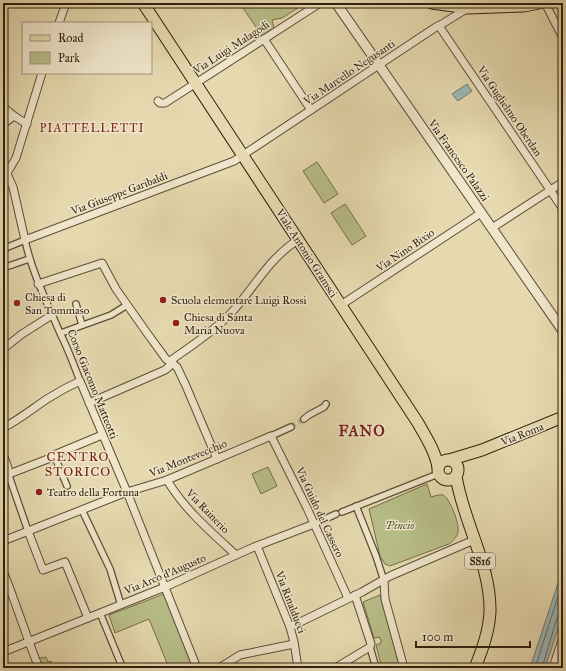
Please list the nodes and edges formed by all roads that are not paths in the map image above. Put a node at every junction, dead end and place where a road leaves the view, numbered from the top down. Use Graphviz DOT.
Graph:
graph roads {
  1 [pos="66,3"];
  2 [pos="143,3"];
  3 [pos="320,3"];
  4 [pos="336,3"];
  5 [pos="432,3"];
  6 [pos="539,3"];
  7 [pos="545,3"];
  8 [pos="495,5"];
  9 [pos="468,8"];
  10 [pos="59,22"];
  11 [pos="439,26"];
  12 [pos="563,38"];
  13 [pos="264,39"];
  14 [pos="379,65"];
  15 [pos="42,74"];
  16 [pos="195,84"];
  17 [pos="158,101"];
  18 [pos="3,107"];
  19 [pos="311,110"];
  20 [pos="14,116"];
  21 [pos="3,124"];
  22 [pos="27,124"];
  23 [pos="242,156"];
  24 [pos="3,165"];
  25 [pos="7,173"];
  26 [pos="563,182"];
  27 [pos="550,190"];
  28 [pos="563,209"];
  29 [pos="481,213"];
  30 [pos="492,228"];
  31 [pos="25,240"];
  32 [pos="298,240"];
  33 [pos="3,249"];
  34 [pos="29,259"];
  35 [pos="3,268"];
  36 [pos="38,284"];
  37 [pos="76,304"];
  38 [pos="128,305"];
  39 [pos="341,305"];
  40 [pos="52,315"];
  41 [pos="82,325"];
  42 [pos="563,332"];
  43 [pos="61,333"];
  44 [pos="3,349"];
  45 [pos="171,362"];
  46 [pos="80,381"];
  47 [pos="89,404"];
  48 [pos="326,404"];
  49 [pos="563,417"];
  50 [pos="305,419"];
  51 [pos="418,423"];
  52 [pos="291,427"];
  53 [pos="3,428"];
  54 [pos="102,435"];
  55 [pos="271,436"];
  56 [pos="482,450"];
  57 [pos="3,454"];
  58 [pos="54,455"];
  59 [pos="217,459"];
  60 [pos="448,460"];
  61 [pos="8,472"];
  62 [pos="440,474"];
  63 [pos="457,474"];
  64 [pos="167,480"];
  65 [pos="67,486"];
  66 [pos="127,492"];
  67 [pos="356,506"];
  68 [pos="82,510"];
  69 [pos="342,512"];
  70 [pos="465,512"];
  71 [pos="336,514"];
  72 [pos="314,524"];
  73 [pos="28,531"];
  74 [pos="474,540"];
  75 [pos="3,541"];
  76 [pos="257,546"];
  77 [pos="236,555"];
  78 [pos="3,571"];
  79 [pos="384,581"];
  80 [pos="165,586"];
  81 [pos="351,597"];
  82 [pos="121,605"];
  83 [pos="100,613"];
  84 [pos="88,618"];
  85 [pos="290,627"];
  86 [pos="28,642"];
  87 [pos="563,642"];
  88 [pos="294,644"];
  89 [pos="370,647"];
  90 [pos="3,652"];
  91 [pos="121,664"];
  92 [pos="39,668"];
  93 [pos="197,668"];
  94 [pos="220,668"];
  95 [pos="298,668"];
  96 [pos="335,668"];
  97 [pos="376,668"];
  98 [pos="404,668"];
  99 [pos="475,668"];
  100 [pos="554,668"];
  1 -- 10 [label="street"];
  2 -- 16 [label="main road, Viale Antonio Gramsci / SS16"];
  3 -- 13 [label="street, Via Luigi Malagodi"];
  4 -- 14 [label="street, Via Francesco Palazzi"];
  5 -- 9 [label="main road"];
  6 -- 8 [label="main road"];
  7 -- 12 [label="street"];
  8 -- 9 [label="main road"];
  9 -- 11 [label="street, Via Marcello Negusanti"];
  11 -- 14 [label="street, Via Marcello Negusanti"];
  11 -- 27 [label="street, Via Guglielmo Oberdan"];
  13 -- 16 [label="street, Via Luigi Malagodi"];
  13 -- 19 [label="street"];
  14 -- 19 [label="street, Via Marcello Negusanti"];
  14 -- 29 [label="street, Via Francesco Palazzi"];
  15 -- 22 [label="street"];
  16 -- 17 [label="street"];
  16 -- 23 [label="main road, Viale Antonio Gramsci / SS16"];
  18 -- 20 [label="street"];
  19 -- 23 [label="street, Via Marcello Negusanti"];
  20 -- 21 [label="street"];
  20 -- 22 [label="street"];
  22 -- 25 [label="street"];
  23 -- 31 [label="street, Via Giuseppe Garibaldi"];
  23 -- 32 [label="main road, Viale Antonio Gramsci / SS16"];
  24 -- 25 [label="street"];
  25 -- 31 [label="street"];
  26 -- 27 [label="street"];
  27 -- 28 [label="street, Via Guglielmo Oberdan"];
  27 -- 30 [label="street"];
  29 -- 30 [label="street, Via Francesco Palazzi"];
  29 -- 39 [label="street, Via Nino Bixio"];
  30 -- 42 [label="street, Via Francesco Palazzi"];
  31 -- 33 [label="street, Via Giuseppe Garibaldi"];
  31 -- 34 [label="street, Corso Giacomo Matteotti"];
  32 -- 39 [label="main road, Viale Antonio Gramsci / SS16"];
  32 -- 45 [label="street"];
  34 -- 35 [label="street"];
  34 -- 36 [label="street, Corso Giacomo Matteotti"];
  36 -- 38 [label="street"];
  36 -- 40 [label="street, Corso Giacomo Matteotti"];
  37 -- 41 [label="street"];
  38 -- 41 [label="street"];
  38 -- 45 [label="street"];
  39 -- 51 [label="main road, Viale Antonio Gramsci / SS16"];
  40 -- 43 [label="street, Corso Giacomo Matteotti"];
  40 -- 44 [label="street"];
  41 -- 43 [label="street"];
  43 -- 46 [label="street, Corso Giacomo Matteotti"];
  45 -- 47 [label="street"];
  45 -- 59 [label="street"];
  46 -- 47 [label="street, Corso Giacomo Matteotti"];
  46 -- 53 [label="street"];
  47 -- 54 [label="street, Corso Giacomo Matteotti"];
  48 -- 50 [label="street"];
  49 -- 56 [label="main road, Via Roma"];
  51 -- 60 [label="main road, Viale Antonio Gramsci / SS16"];
  51 -- 62 [label="main road, Viale Antonio Gramsci / SS16"];
  52 -- 55 [label="street, Via Montevecchio"];
  54 -- 58 [label="street"];
  54 -- 66 [label="street, Corso Giacomo Matteotti"];
  55 -- 59 [label="street, Via Montevecchio"];
  55 -- 72 [label="street, Via Guido del Cassero"];
  56 -- 60 [label="main road, Via Roma"];
  56 -- 63 [label="main road, Via Roma"];
  57 -- 61 [label="street"];
  58 -- 61 [label="street"];
  58 -- 65 [label="street"];
  59 -- 64 [label="street, Via Montevecchio"];
  60 -- 62 [label="main road"];
  60 -- 63 [label="main road, SS16"];
  61 -- 73 [label="street"];
  62 -- 63 [label="main road"];
  62 -- 67 [label="street"];
  62 -- 70 [label="main road, SS16"];
  63 -- 70 [label="main road, SS16"];
  64 -- 66 [label="street, Via Montevecchio"];
  64 -- 77 [label="street, Via Rainerio"];
  66 -- 68 [label="street, Via Montevecchio"];
  66 -- 80 [label="street, Corso Giacomo Matteotti"];
  67 -- 69 [label="street"];
  67 -- 79 [label="street"];
  68 -- 73 [label="street, Via Montevecchio"];
  68 -- 82 [label="street"];
  70 -- 74 [label="main road, SS16"];
  71 -- 72 [label="street, Via Arco d'Augusto"];
  72 -- 76 [label="street, Via Arco d'Augusto"];
  72 -- 81 [label="street, Via Guido del Cassero"];
  73 -- 75 [label="street, Via Montevecchio"];
  73 -- 84 [label="street"];
  74 -- 79 [label="street"];
  74 -- 99 [label="main road, SS16"];
  76 -- 77 [label="street, Via Arco d'Augusto"];
  76 -- 85 [label="street, Via Rinalducci"];
  77 -- 80 [label="street, Via Arco d'Augusto"];
  78 -- 86 [label="street"];
  79 -- 81 [label="street"];
  79 -- 98 [label="street"];
  80 -- 82 [label="street, Via Arco d'Augusto"];
  80 -- 93 [label="street, Corso Giacomo Matteotti"];
  81 -- 85 [label="street"];
  81 -- 89 [label="street, Via Guido del Cassero"];
  82 -- 83 [label="street, Via Arco d'Augusto"];
  83 -- 84 [label="street, Via Arco d'Augusto"];
  83 -- 91 [label="street"];
  84 -- 86 [label="street, Via Arco d'Augusto"];
  85 -- 88 [label="street, Via Rinalducci"];
  86 -- 90 [label="street, Via Arco d'Augusto"];
  86 -- 92 [label="street"];
  87 -- 100 [label="street"];
  88 -- 94 [label="street"];
  88 -- 95 [label="street, Via Rinalducci"];
  89 -- 96 [label="street"];
  89 -- 97 [label="street"];
}
